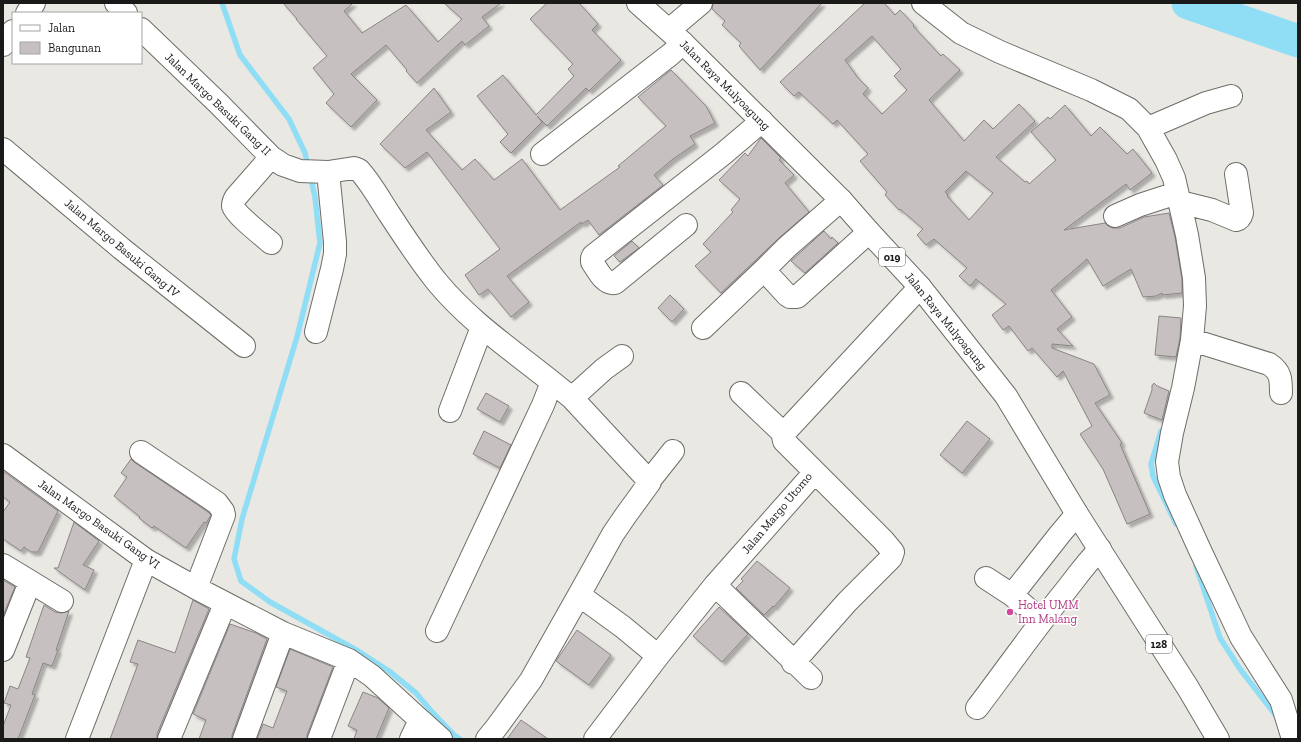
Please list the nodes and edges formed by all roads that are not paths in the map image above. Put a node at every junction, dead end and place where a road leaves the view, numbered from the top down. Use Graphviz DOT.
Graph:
graph roads {
  1 [pos="116,3"];
  2 [pos="638,3"];
  3 [pos="701,3"];
  4 [pos="923,3"];
  5 [pos="125,12"];
  6 [pos="142,30"];
  7 [pos="12,32"];
  8 [pos="676,37"];
  9 [pos="3,45"];
  10 [pos="1231,96"];
  11 [pos="762,121"];
  12 [pos="1148,128"];
  13 [pos="3,149"];
  14 [pos="542,154"];
  15 [pos="271,157"];
  16 [pos="326,172"];
  17 [pos="1236,174"];
  18 [pos="1166,199"];
  19 [pos="841,200"];
  20 [pos="1115,216"];
  21 [pos="686,225"];
  22 [pos="869,232"];
  23 [pos="271,243"];
  24 [pos="764,270"];
  25 [pos="920,287"];
  26 [pos="482,327"];
  27 [pos="703,328"];
  28 [pos="316,332"];
  29 [pos="1192,340"];
  30 [pos="244,346"];
  31 [pos="622,356"];
  32 [pos="552,382"];
  33 [pos="1281,392"];
  34 [pos="741,393"];
  35 [pos="572,398"];
  36 [pos="450,411"];
  37 [pos="784,434"];
  38 [pos="673,451"];
  39 [pos="141,452"];
  40 [pos="3,455"];
  41 [pos="815,472"];
  42 [pos="650,480"];
  43 [pos="1077,514"];
  44 [pos="1100,549"];
  45 [pos="146,560"];
  46 [pos="3,565"];
  47 [pos="986,578"];
  48 [pos="30,582"];
  49 [pos="715,586"];
  50 [pos="196,588"];
  51 [pos="580,595"];
  52 [pos="1012,595"];
  53 [pos="62,600"];
  54 [pos="225,604"];
  55 [pos="1041,620"];
  56 [pos="437,631"];
  57 [pos="283,633"];
  58 [pos="3,650"];
  59 [pos="658,656"];
  60 [pos="349,660"];
  61 [pos="793,663"];
  62 [pos="810,678"];
  63 [pos="977,708"];
  64 [pos="420,720"];
  65 [pos="77,739"];
  66 [pos="169,739"];
  67 [pos="244,739"];
  68 [pos="319,739"];
  69 [pos="411,739"];
  70 [pos="441,739"];
  71 [pos="487,739"];
  72 [pos="596,739"];
  73 [pos="1218,739"];
  74 [pos="1293,739"];
  1 -- 5 [label="street"];
  2 -- 8 [label="street, Jalan Raya Mulyoagung / 019"];
  3 -- 8 [label="street"];
  4 -- 12 [label="street"];
  6 -- 15 [label="street, Jalan Margo Basuki Gang II"];
  7 -- 9 [label="street"];
  8 -- 11 [label="street, Jalan Raya Mulyoagung / 019"];
  8 -- 14 [label="street"];
  10 -- 12 [label="street"];
  11 -- 19 [label="street, Jalan Raya Mulyoagung / 019"];
  11 -- 21 [label="street"];
  12 -- 18 [label="street"];
  13 -- 30 [label="street, Jalan Margo Basuki Gang IV"];
  15 -- 16 [label="street, Jalan Margo Basuki Gang II"];
  15 -- 23 [label="street"];
  16 -- 26 [label="street, Jalan Margo Basuki Gang II"];
  16 -- 28 [label="street"];
  17 -- 18 [label="street"];
  18 -- 20 [label="street"];
  18 -- 29 [label="street"];
  19 -- 22 [label="street, Jalan Raya Mulyoagung / 019"];
  19 -- 24 [label="street"];
  22 -- 24 [label="street"];
  22 -- 25 [label="street, Jalan Raya Mulyoagung / 019"];
  24 -- 27 [label="street"];
  25 -- 37 [label="street"];
  25 -- 43 [label="street, Jalan Raya Mulyoagung / 019"];
  26 -- 32 [label="street"];
  26 -- 36 [label="street"];
  29 -- 33 [label="street"];
  29 -- 74 [label="street"];
  31 -- 35 [label="street"];
  32 -- 35 [label="street"];
  32 -- 56 [label="street"];
  34 -- 37 [label="street, Jalan Margo Utomo"];
  35 -- 42 [label="street"];
  37 -- 41 [label="street, Jalan Margo Utomo"];
  38 -- 42 [label="street"];
  39 -- 50 [label="street"];
  40 -- 45 [label="street, Jalan Margo Basuki Gang VI"];
  41 -- 49 [label="street, Jalan Margo Utomo"];
  41 -- 61 [label="street"];
  42 -- 51 [label="street"];
  43 -- 44 [label="street, Jalan Raya Mulyoagung / 019"];
  43 -- 52 [label="street"];
  44 -- 55 [label="street"];
  44 -- 73 [label="street, 128"];
  45 -- 50 [label="street, Jalan Margo Basuki Gang VI"];
  45 -- 65 [label="street"];
  46 -- 48 [label="street"];
  47 -- 52 [label="street"];
  48 -- 53 [label="street"];
  48 -- 58 [label="street"];
  49 -- 59 [label="street, Jalan Margo Utomo"];
  49 -- 61 [label="street"];
  50 -- 54 [label="street, Jalan Margo Basuki Gang VI"];
  51 -- 59 [label="street"];
  51 -- 71 [label="street"];
  52 -- 55 [label="street"];
  54 -- 57 [label="street, Jalan Margo Basuki Gang VI"];
  54 -- 66 [label="street"];
  55 -- 63 [label="street"];
  57 -- 60 [label="street, Jalan Margo Basuki Gang VI"];
  57 -- 67 [label="street"];
  59 -- 72 [label="street, Jalan Margo Utomo"];
  60 -- 64 [label="street, Jalan Margo Basuki Gang VI"];
  60 -- 68 [label="street"];
  61 -- 62 [label="street"];
  64 -- 69 [label="street"];
  64 -- 70 [label="street, Jalan Margo Basuki Gang VI"];
}
